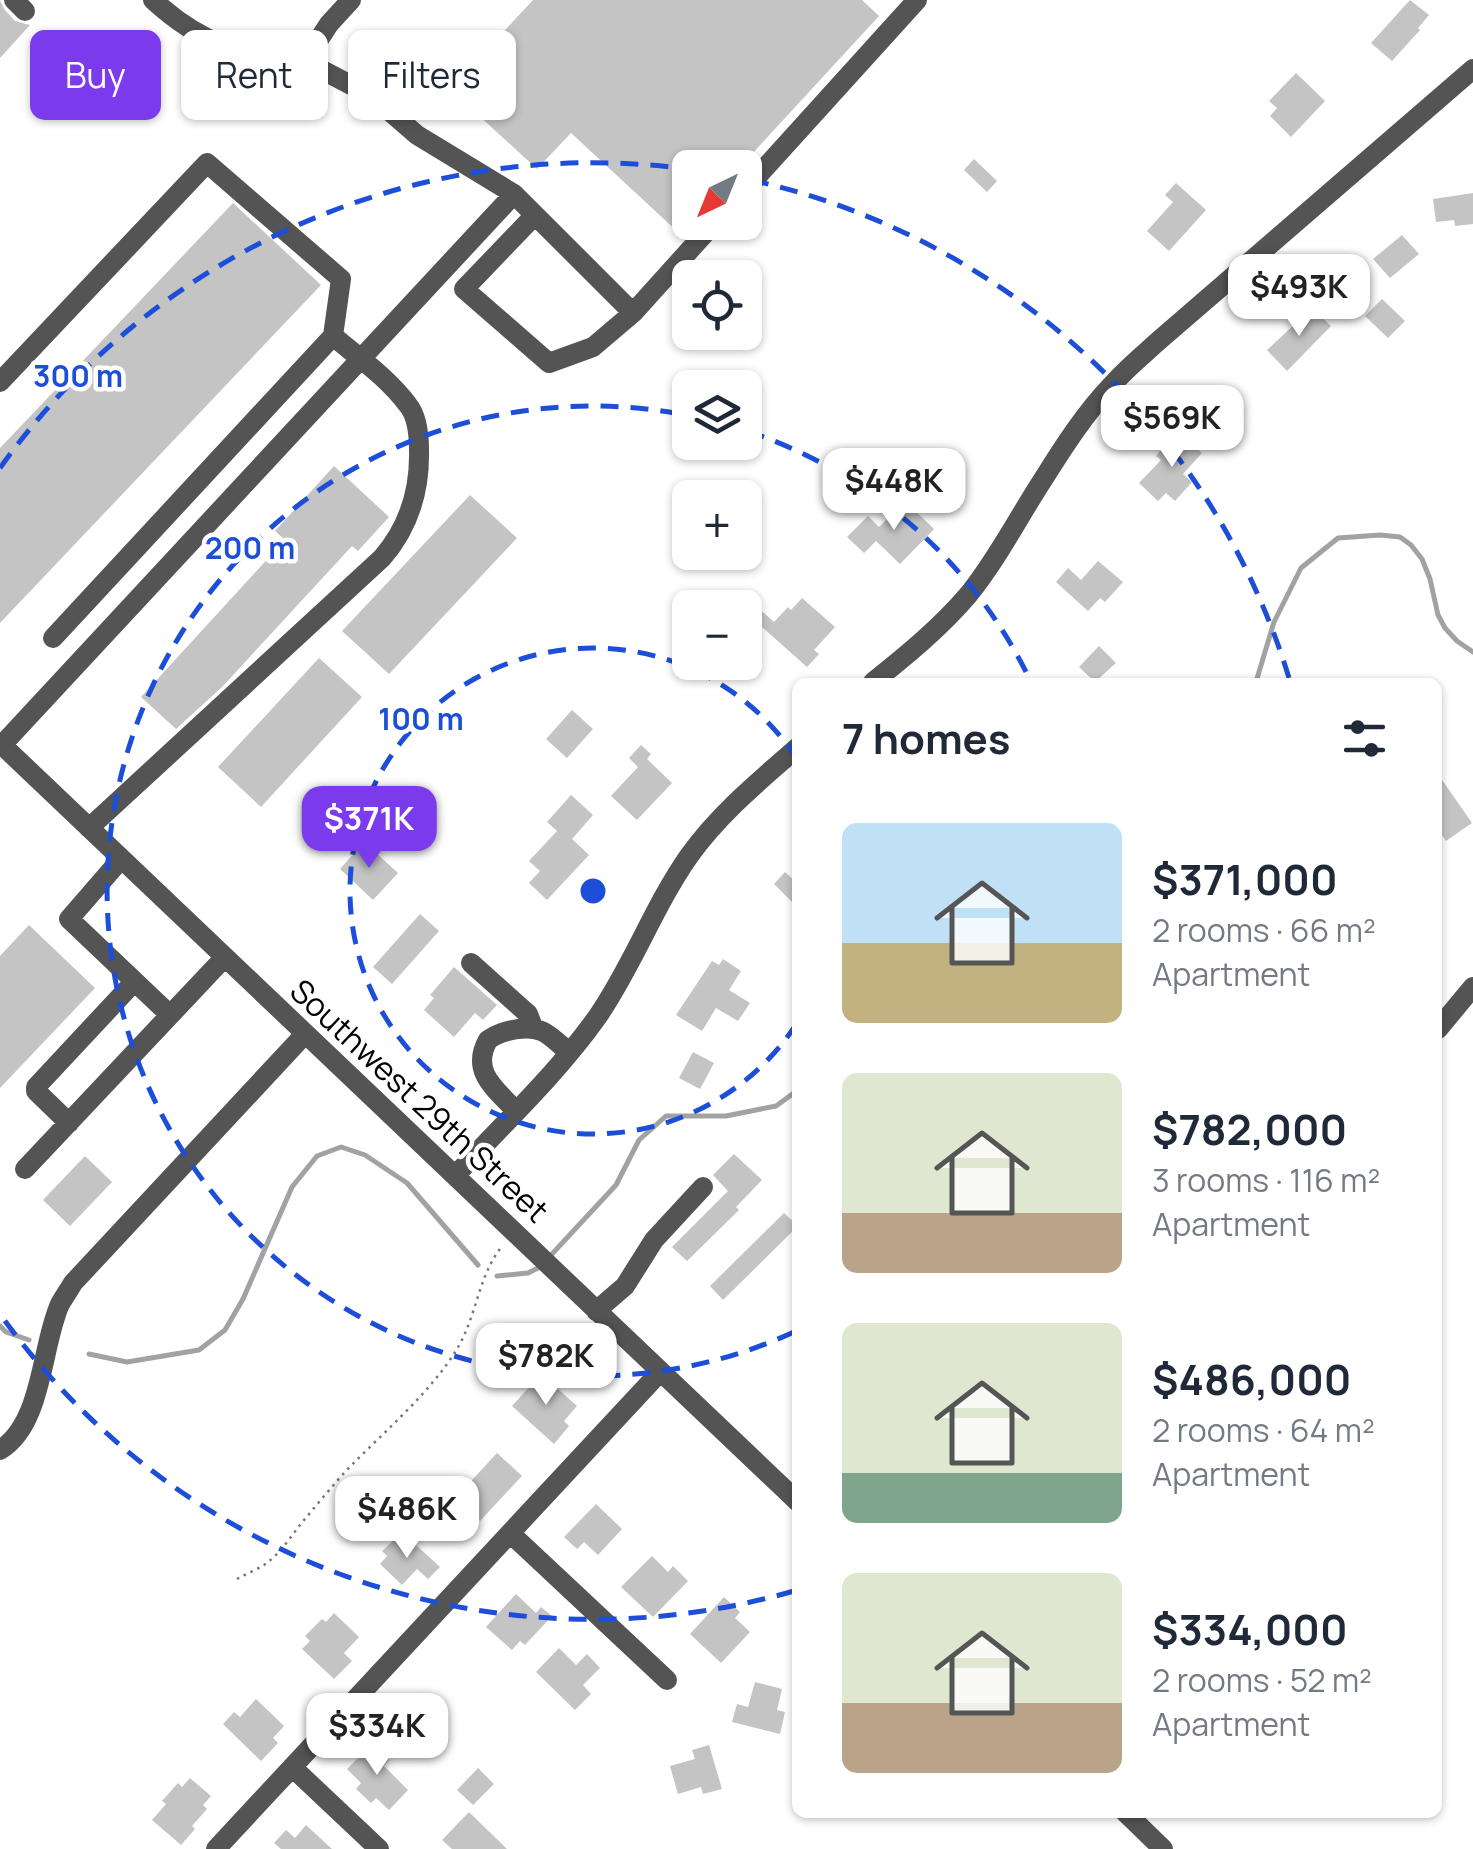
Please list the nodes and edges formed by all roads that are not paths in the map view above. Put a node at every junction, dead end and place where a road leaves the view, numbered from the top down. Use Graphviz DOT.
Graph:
graph roads {
  1 [pos="153,0"];
  2 [pos="351,0"];
  3 [pos="918,0"];
  4 [pos="190,30"];
  5 [pos="324,30"];
  6 [pos="328,72"];
  7 [pos="1470,77"];
  8 [pos="762,171"];
  9 [pos="514,194"];
  10 [pos="534,216"];
  11 [pos="699,240"];
  12 [pos="633,313"];
  13 [pos="332,336"];
  14 [pos="361,360"];
  15 [pos="0,382"];
  16 [pos="54,638"];
  17 [pos="878,678"];
  18 [pos="1,744"];
  19 [pos="792,752"];
  20 [pos="89,828"];
  21 [pos="121,859"];
  22 [pos="224,958"];
  23 [pos="471,963"];
  24 [pos="134,982"];
  25 [pos="1473,988"];
  26 [pos="169,1014"];
  27 [pos="1442,1024"];
  28 [pos="533,1027"];
  29 [pos="305,1034"];
  30 [pos="569,1052"];
  31 [pos="516,1111"];
  32 [pos="69,1123"];
  33 [pos="26,1168"];
  34 [pos="455,1176"];
  35 [pos="703,1187"];
  36 [pos="596,1311"];
  37 [pos="660,1372"];
  38 [pos="0,1450"];
  39 [pos="792,1496"];
  40 [pos="510,1533"];
  41 [pos="667,1680"];
  42 [pos="292,1767"];
  43 [pos="1131,1818"];
  44 [pos="216,1849"];
  45 [pos="379,1849"];
  46 [pos="1163,1849"];
  1 -- 4 [label="street"];
  2 -- 5 [label="street"];
  3 -- 8 [label="street"];
  6 -- 9 [label="street"];
  7 -- 17 [label="street"];
  9 -- 10 [label="street"];
  9 -- 14 [label="street"];
  10 -- 12 [label="street"];
  10 -- 12 [label="street"];
  11 -- 12 [label="street"];
  13 -- 14 [label="street"];
  13 -- 15 [label="street"];
  13 -- 16 [label="street"];
  14 -- 18 [label="street"];
  14 -- 20 [label="street"];
  18 -- 20 [label="street, Southwest 29th Street"];
  19 -- 30 [label="street"];
  20 -- 21 [label="street, Southwest 29th Street"];
  21 -- 22 [label="street, Southwest 29th Street"];
  21 -- 24 [label="street"];
  22 -- 26 [label="street"];
  22 -- 29 [label="street, Southwest 29th Street"];
  23 -- 28 [label="street"];
  24 -- 26 [label="street"];
  24 -- 32 [label="street"];
  25 -- 27 [label="street"];
  26 -- 32 [label="street"];
  28 -- 30 [label="street"];
  28 -- 31 [label="street"];
  29 -- 34 [label="street, Southwest 29th Street"];
  29 -- 38 [label="street"];
  30 -- 31 [label="street"];
  31 -- 34 [label="street"];
  32 -- 33 [label="street"];
  34 -- 36 [label="street, Southwest 29th Street"];
  35 -- 36 [label="street"];
  36 -- 37 [label="street, Southwest 29th Street"];
  37 -- 39 [label="street, Southwest 29th Street"];
  37 -- 40 [label="street"];
  40 -- 41 [label="street"];
  40 -- 42 [label="street"];
  42 -- 44 [label="street"];
  42 -- 45 [label="street"];
  43 -- 46 [label="street"];
}
